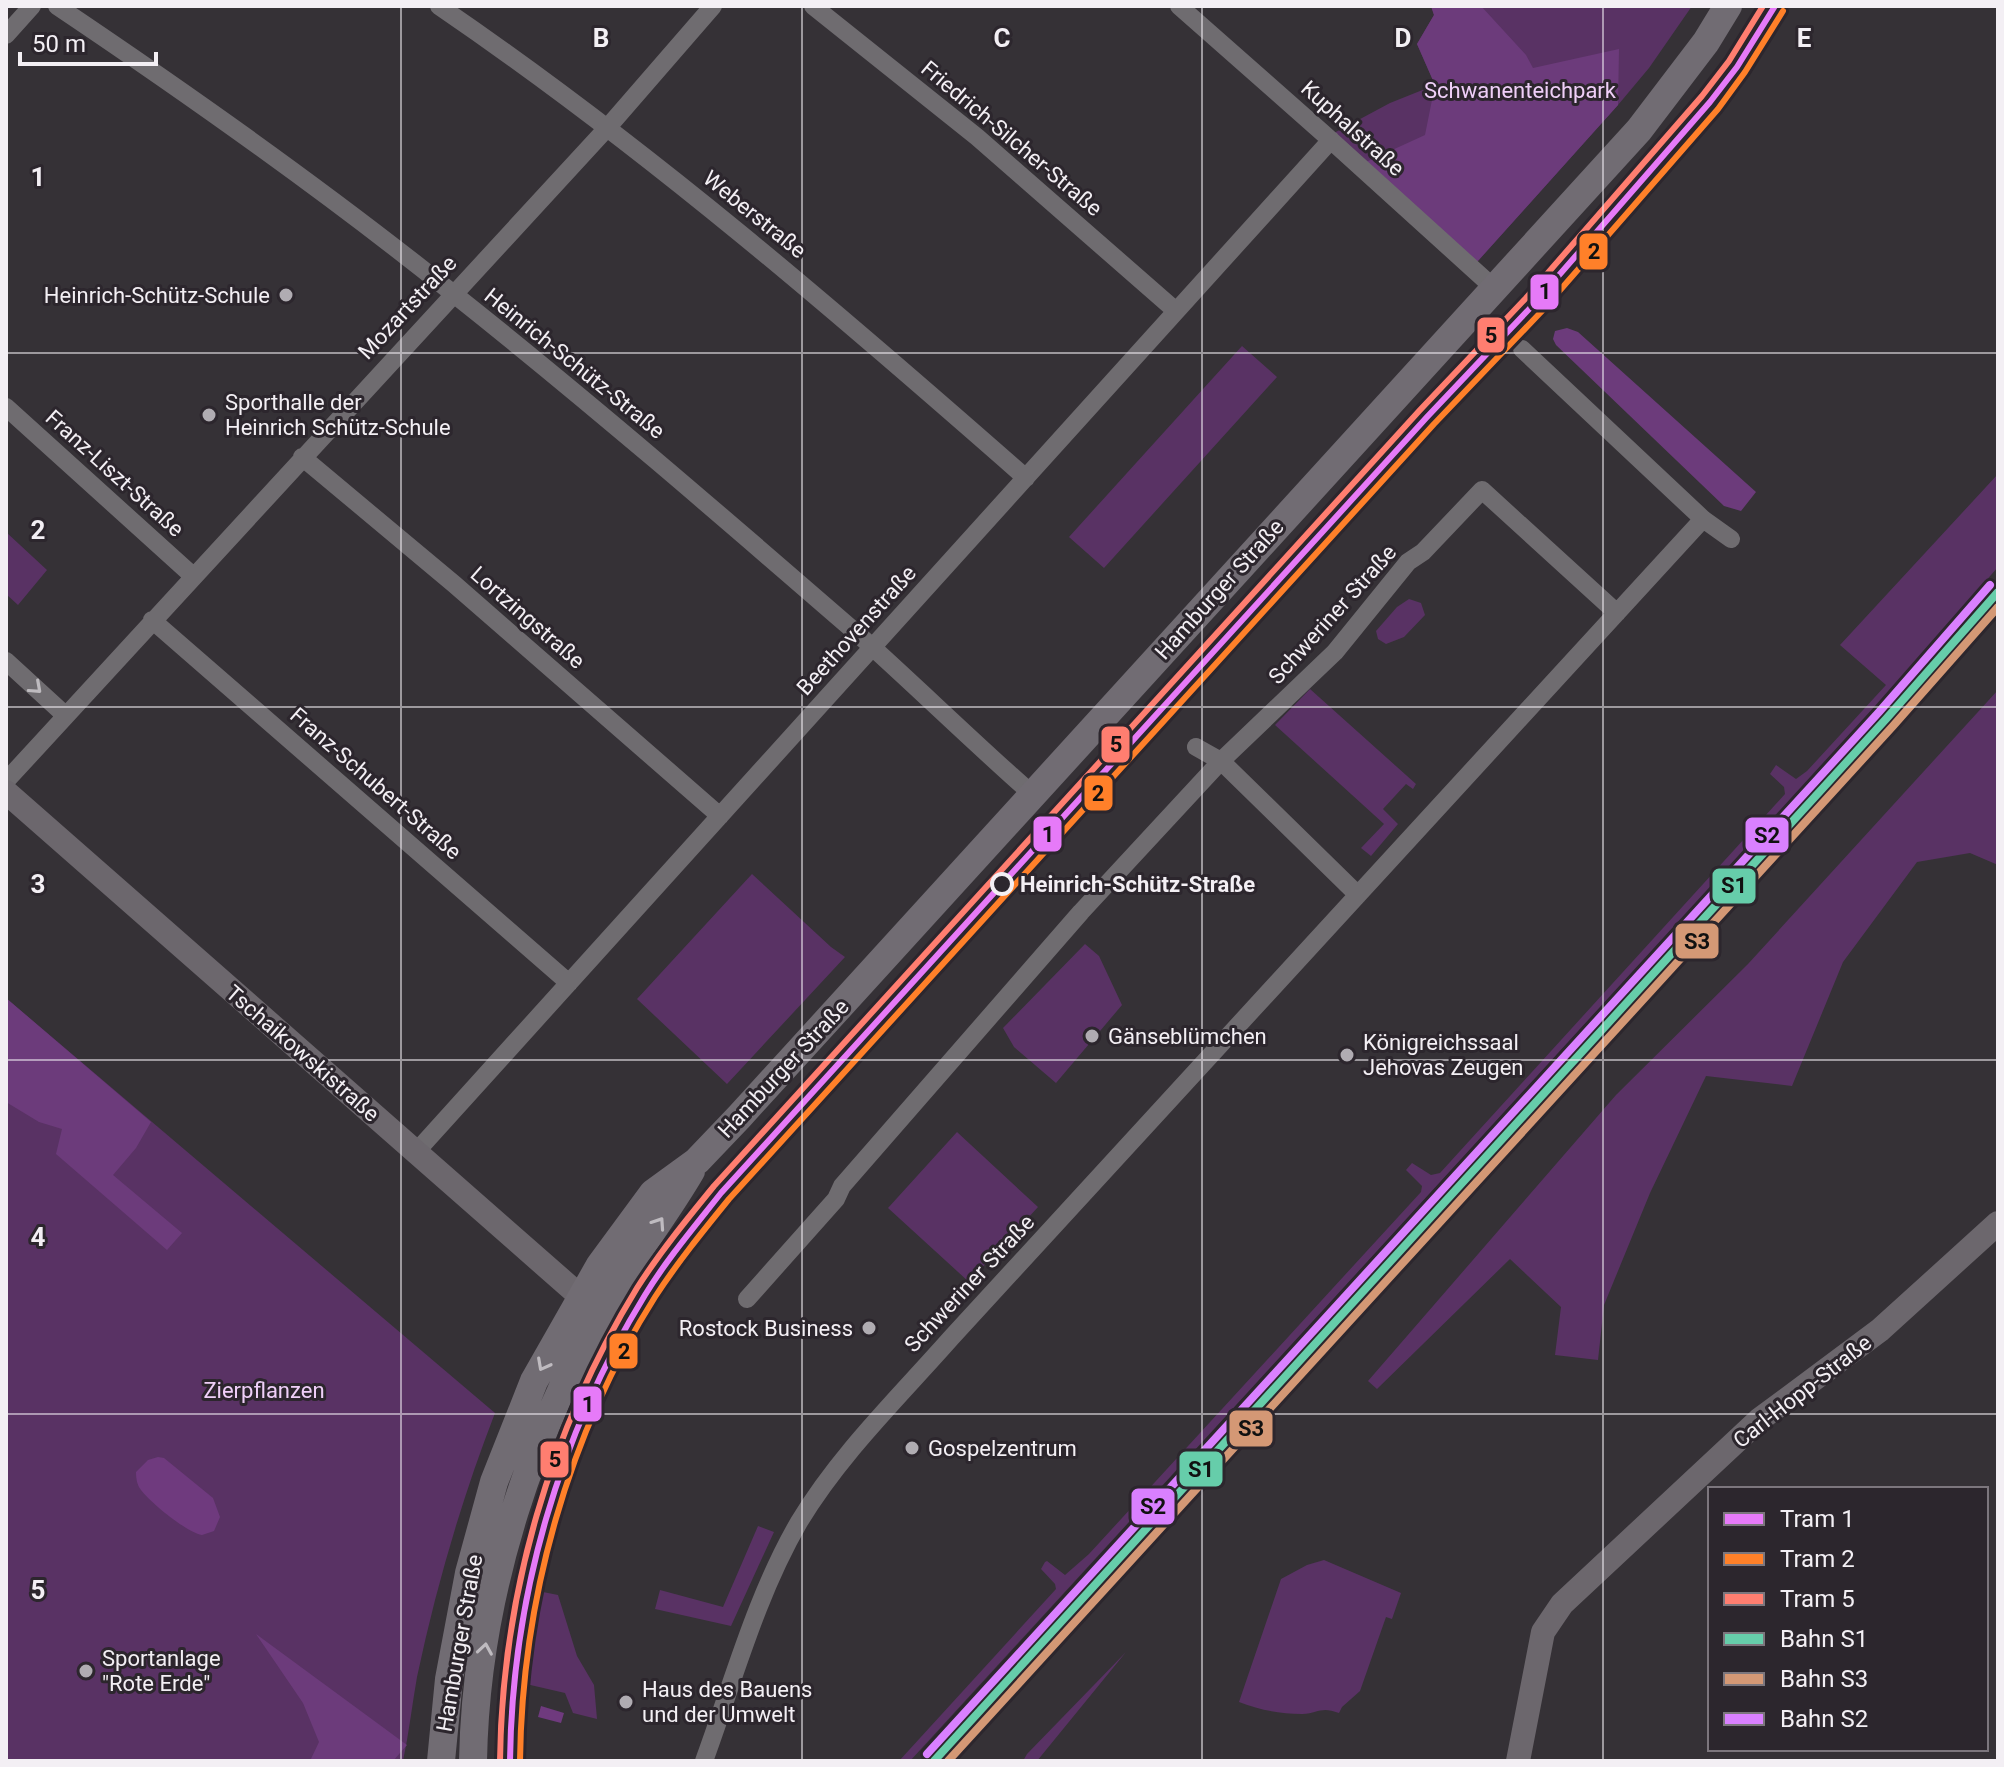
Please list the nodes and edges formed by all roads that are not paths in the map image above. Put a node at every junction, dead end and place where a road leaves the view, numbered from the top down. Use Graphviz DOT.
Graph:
graph roads {
  1 [pos="32,6"];
  2 [pos="57,6"];
  3 [pos="439,6"];
  4 [pos="713,6"];
  5 [pos="813,6"];
  6 [pos="1179,6"];
  7 [pos="1728,6"];
  8 [pos="6,35"];
  9 [pos="608,127"];
  10 [pos="1331,140"];
  11 [pos="1494,288"];
  12 [pos="453,293"];
  13 [pos="1176,311"];
  14 [pos="1522,349"];
  15 [pos="6,407"];
  16 [pos="302,457"];
  17 [pos="1026,478"];
  18 [pos="1703,519"];
  19 [pos="1731,539"];
  20 [pos="193,576"];
  21 [pos="1617,613"];
  22 [pos="152,620"];
  23 [pos="872,648"];
  24 [pos="6,661"];
  25 [pos="65,715"];
  26 [pos="1196,747"];
  27 [pos="1221,761"];
  28 [pos="6,781"];
  29 [pos="6,792"];
  30 [pos="1032,794"];
  31 [pos="720,816"];
  32 [pos="1358,895"];
  33 [pos="569,983"];
  34 [pos="416,1152"];
  35 [pos="1998,1223"];
  36 [pos="747,1299"];
  37 [pos="591,1305"];
  38 [pos="441,1761"];
  39 [pos="473,1761"];
  40 [pos="704,1761"];
  41 [pos="1518,1761"];
  1 -- 8 [label="street"];
  2 -- 12 [label="street, Heinrich-Schütz-Straße"];
  3 -- 9 [label="street, Weberstraße"];
  4 -- 9 [label="street, Mozartstraße"];
  5 -- 13 [label="street, Friedrich-Silcher-Straße"];
  6 -- 10 [label="street, Kuphalstraße"];
  7 -- 11 [label="main road, Hamburger Straße"];
  9 -- 12 [label="street, Mozartstraße"];
  9 -- 17 [label="street, Weberstraße"];
  10 -- 11 [label="street, Kuphalstraße"];
  10 -- 13 [label="street, Beethovenstraße"];
  11 -- 30 [label="main road, Hamburger Straße"];
  12 -- 16 [label="street, Mozartstraße"];
  12 -- 23 [label="street, Heinrich-Schütz-Straße"];
  13 -- 17 [label="street, Beethovenstraße"];
  14 -- 18 [label="street"];
  15 -- 20 [label="street, Franz-Liszt-Straße"];
  16 -- 20 [label="street, Mozartstraße"];
  16 -- 31 [label="street, Lortzingstraße"];
  17 -- 23 [label="street, Beethovenstraße"];
  18 -- 19 [label="street"];
  18 -- 21 [label="street, Schweriner Straße"];
  20 -- 22 [label="street, Mozartstraße"];
  21 -- 27 [label="street, Schweriner Straße"];
  21 -- 32 [label="street, Schweriner Straße"];
  22 -- 25 [label="street, Mozartstraße"];
  22 -- 33 [label="street, Franz-Schubert-Straße"];
  23 -- 30 [label="street, Heinrich-Schütz-Straße"];
  23 -- 31 [label="street, Beethovenstraße"];
  24 -- 25 [label="street, one-way"];
  25 -- 28 [label="street, Mozartstraße"];
  26 -- 27 [label="street"];
  27 -- 32 [label="street"];
  27 -- 36 [label="street, Schweriner Straße"];
  29 -- 34 [label="street, Tschaikowskistraße"];
  30 -- 37 [label="main road, Hamburger Straße"];
  31 -- 33 [label="street, Beethovenstraße"];
  32 -- 40 [label="street, Schweriner Straße"];
  33 -- 34 [label="street, Beethovenstraße"];
  34 -- 37 [label="street, Tschaikowskistraße"];
  35 -- 41 [label="street, Carl-Hopp-Straße"];
  37 -- 38 [label="main road, Hamburger Straße, one-way"];
  39 -- 37 [label="main road, Hamburger Straße, one-way"];
}
